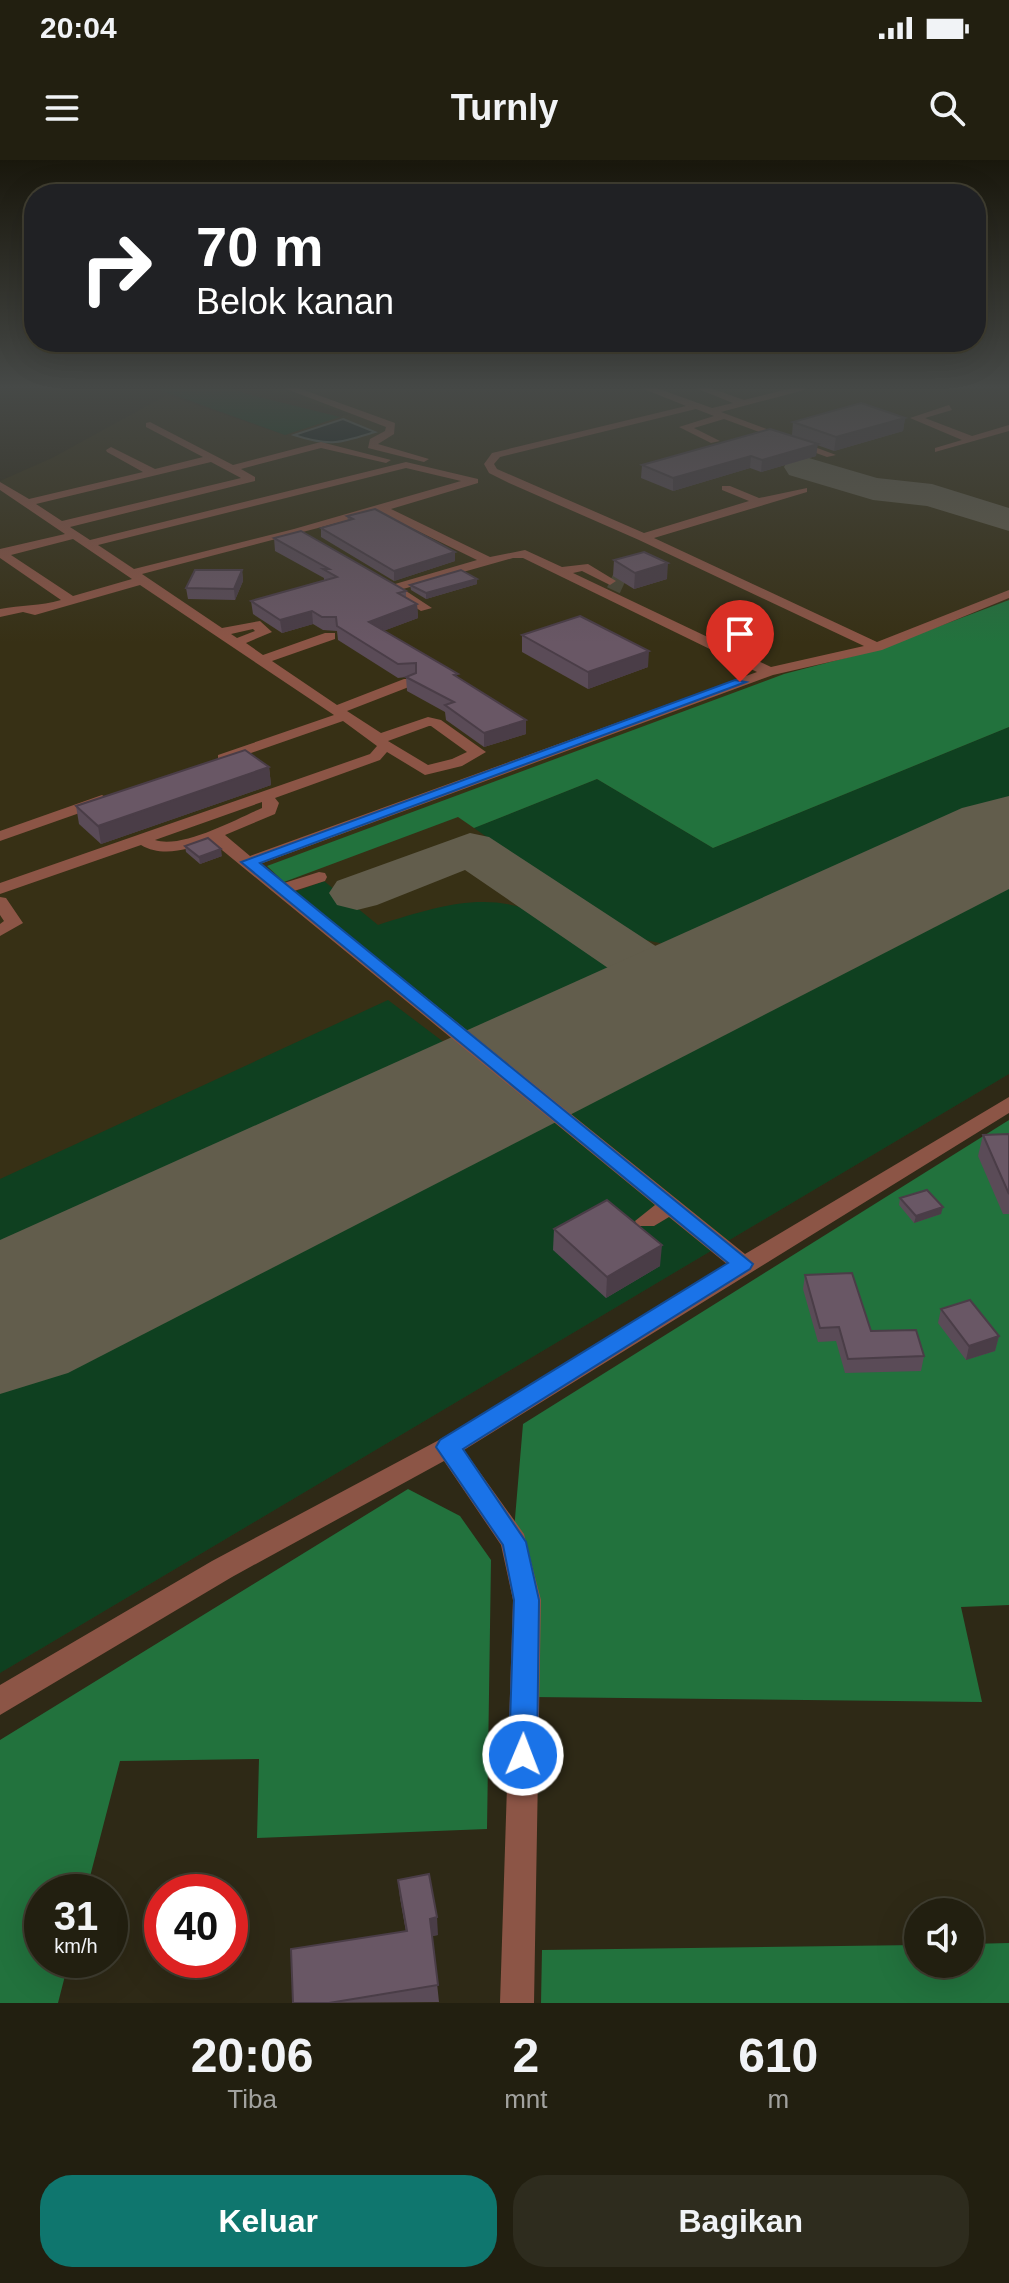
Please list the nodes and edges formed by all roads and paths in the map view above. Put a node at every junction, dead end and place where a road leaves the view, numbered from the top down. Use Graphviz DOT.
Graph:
graph roads {
  1 [pos="156,471"];
  2 [pos="239,471"];
  3 [pos="382,471"];
  4 [pos="432,471"];
  5 [pos="473,471"];
  6 [pos="493,471"];
  7 [pos="152,472"];
  8 [pos="513,481"];
  9 [pos="3,487"];
  10 [pos="726,488"];
  11 [pos="212,489"];
  12 [pos="803,490"];
  13 [pos="27,503"];
  14 [pos="755,503"];
  15 [pos="242,506"];
  16 [pos="382,509"];
  17 [pos="58,526"];
  18 [pos="298,532"];
  19 [pos="74,535"];
  20 [pos="643,537"];
  21 [pos="312,540"];
  22 [pos="89,544"];
  23 [pos="1,554"];
  24 [pos="198,557"];
  25 [pos="489,561"];
  26 [pos="211,566"];
  27 [pos="560,571"];
  28 [pos="138,577"];
  29 [pos="379,580"];
  30 [pos="610,581"];
  31 [pos="623,587"];
  32 [pos="393,588"];
  33 [pos="1009,594"];
  34 [pos="71,601"];
  35 [pos="626,604"];
  36 [pos="426,608"];
  37 [pos="4,609"];
  38 [pos="221,632"];
  39 [pos="330,636"];
  40 [pos="237,642"];
  41 [pos="877,647"];
  42 [pos="261,660"];
  43 [pos="769,672"];
  44 [pos="409,682"];
  45 [pos="340,713"];
  46 [pos="382,742"];
  47 [pos="210,763"];
  48 [pos="120,794"];
  49 [pos="264,795"];
  50 [pos="213,834"];
  51 [pos="0,836"];
  52 [pos="142,838"];
  53 [pos="249,862"];
  54 [pos="319,877"];
  55 [pos="0,889"];
  56 [pos="282,890"];
  57 [pos="0,902"];
  58 [pos="0,931"];
  59 [pos="1009,1104"];
  60 [pos="672,1205"];
  61 [pos="646,1221"];
  62 [pos="742,1264"];
  63 [pos="448,1447"];
  64 [pos="0,1701"];
  65 [pos="517,2003"];
  1 -- 7 [label="street"];
  2 -- 11 [label="street"];
  3 -- 15 [label="street"];
  4 -- 16 [label="street"];
  5 -- 8 [label="street"];
  6 -- 8 [label="street"];
  7 -- 13 [label="street"];
  8 -- 20 [label="street"];
  9 -- 13 [label="street"];
  10 -- 14 [label="street"];
  11 -- 15 [label="street"];
  11 -- 17 [label="street"];
  12 -- 14 [label="street"];
  13 -- 17 [label="street"];
  14 -- 20 [label="street"];
  15 -- 22 [label="street"];
  16 -- 18 [label="street"];
  16 -- 25 [label="street"];
  17 -- 19 [label="street"];
  18 -- 21 [label="street"];
  18 -- 24 [label="street"];
  19 -- 22 [label="street"];
  19 -- 23 [label="street"];
  20 -- 41 [label="street"];
  22 -- 28 [label="street"];
  23 -- 34 [label="street"];
  24 -- 26 [label="street"];
  24 -- 28 [label="street"];
  25 -- 27 [label="street"];
  25 -- 32 [label="street"];
  27 -- 30 [label="street"];
  27 -- 35 [label="street"];
  28 -- 34 [label="street"];
  28 -- 38 [label="street"];
  29 -- 32 [label="street"];
  31 -- 35 [label="street"];
  32 -- 36 [label="street"];
  33 -- 41 [label="street"];
  34 -- 37 [label="street"];
  35 -- 43 [label="street"];
  38 -- 40 [label="street"];
  38 -- 40 [label="street"];
  39 -- 42 [label="street"];
  40 -- 42 [label="street"];
  41 -- 43 [label="street"];
  42 -- 45 [label="street"];
  43 -- 53 [label="street"];
  44 -- 45 [label="street"];
  45 -- 46 [label="street"];
  45 -- 47 [label="street"];
  46 -- 46 [label="street"];
  46 -- 49 [label="street"];
  48 -- 51 [label="street"];
  49 -- 50 [label="street"];
  49 -- 52 [label="street"];
  50 -- 52 [label="street"];
  50 -- 53 [label="street"];
  52 -- 55 [label="street"];
  53 -- 56 [label="street"];
  54 -- 56 [label="street"];
  56 -- 60 [label="street"];
  57 -- 58 [label="street"];
  59 -- 62 [label="street"];
  60 -- 61 [label="street"];
  60 -- 62 [label="street"];
  62 -- 63 [label="street"];
  63 -- 64 [label="street"];
  63 -- 65 [label="street"];
}
